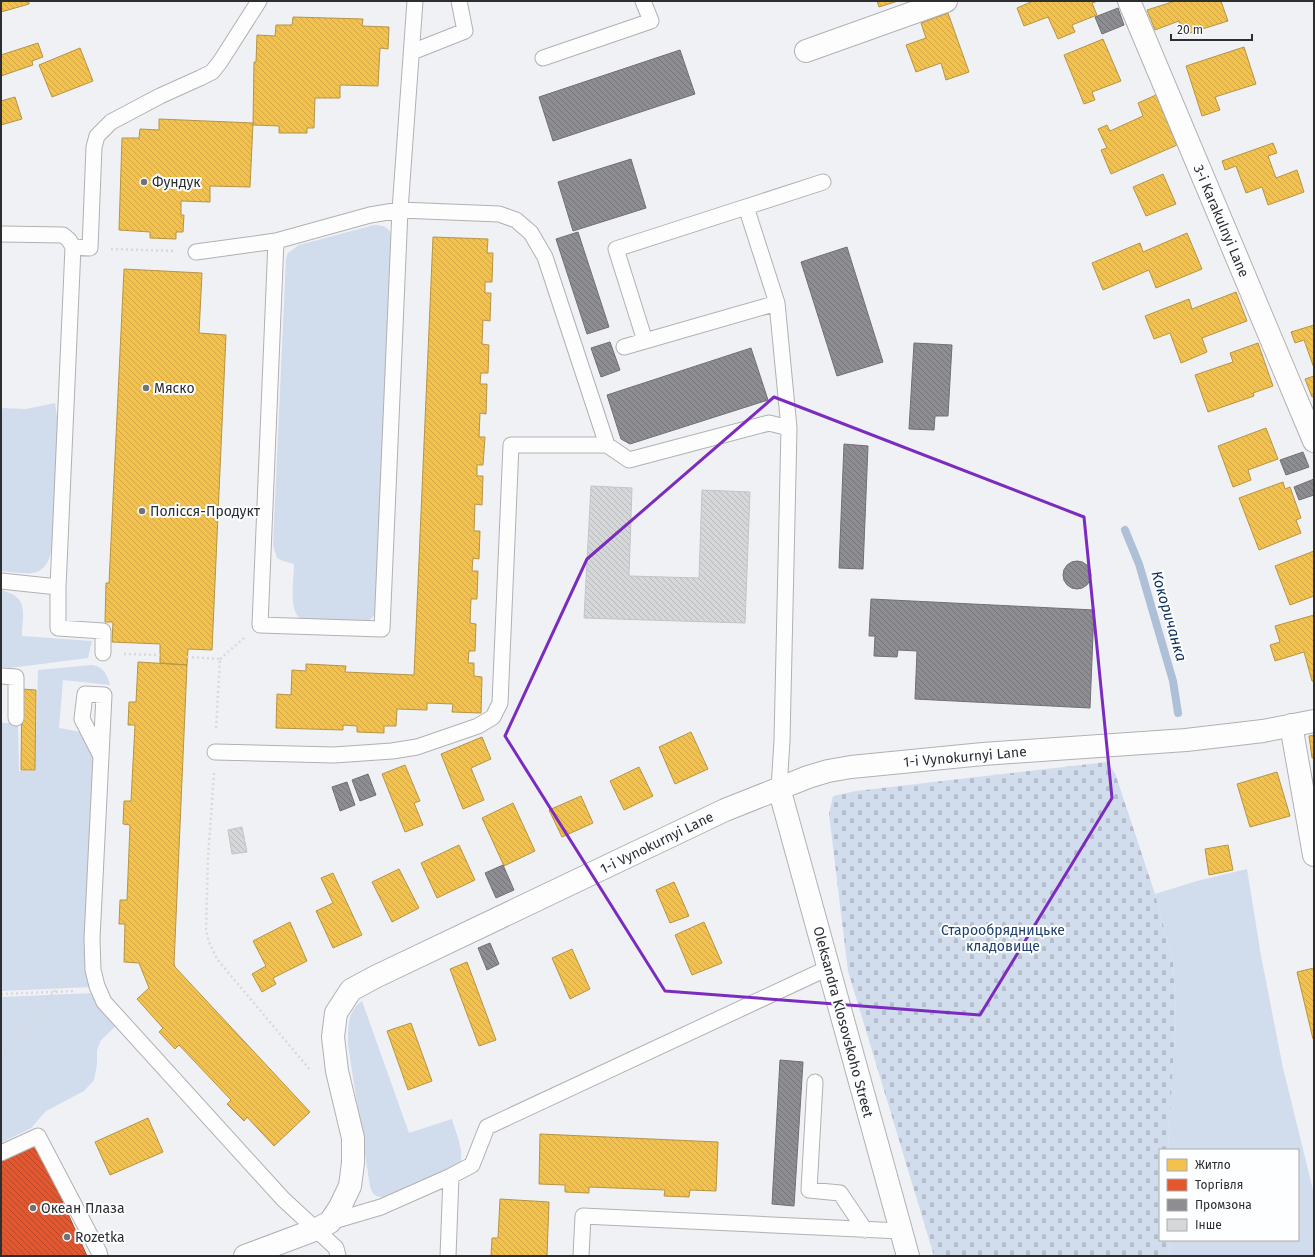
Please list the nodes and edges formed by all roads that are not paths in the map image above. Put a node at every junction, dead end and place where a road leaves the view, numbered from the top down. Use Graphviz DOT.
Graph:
graph roads {
  1 [pos="260,1"];
  2 [pos="415,1"];
  3 [pos="459,1"];
  4 [pos="643,1"];
  5 [pos="946,1"];
  6 [pos="1129,1"];
  7 [pos="806,51"];
  8 [pos="412,52"];
  9 [pos="543,58"];
  10 [pos="823,182"];
  11 [pos="746,208"];
  12 [pos="400,210"];
  13 [pos="1,234"];
  14 [pos="276,241"];
  15 [pos="73,247"];
  16 [pos="196,252"];
  17 [pos="777,303"];
  18 [pos="645,341"];
  19 [pos="624,347"];
  20 [pos="789,428"];
  21 [pos="1314,441"];
  22 [pos="607,445"];
  23 [pos="1,581"];
  24 [pos="58,587"];
  25 [pos="103,654"];
  26 [pos="1,676"];
  27 [pos="16,718"];
  28 [pos="1314,721"];
  29 [pos="1291,725"];
  30 [pos="216,752"];
  31 [pos="101,756"];
  32 [pos="779,788"];
  33 [pos="1314,855"];
  34 [pos="828,968"];
  35 [pos="815,1082"];
  36 [pos="1,1153"];
  37 [pos="452,1176"];
  38 [pos="324,1226"];
  39 [pos="865,1230"];
  40 [pos="901,1231"];
  41 [pos="100,1256"];
  42 [pos="245,1256"];
  43 [pos="338,1256"];
  44 [pos="448,1256"];
  45 [pos="581,1256"];
  46 [pos="908,1256"];
  1 -- 15 [label="lane"];
  2 -- 8 [label="lane"];
  3 -- 8 [label="lane"];
  4 -- 9 [label="lane"];
  5 -- 7 [label="street"];
  6 -- 21 [label="street, 3-i Karakulnyi Lane"];
  8 -- 12 [label="lane"];
  10 -- 11 [label="lane"];
  11 -- 17 [label="lane"];
  11 -- 18 [label="lane"];
  12 -- 14 [label="lane"];
  12 -- 14 [label="lane"];
  12 -- 22 [label="lane"];
  13 -- 15 [label="lane"];
  14 -- 16 [label="lane"];
  15 -- 24 [label="lane"];
  17 -- 18 [label="lane"];
  17 -- 20 [label="lane"];
  18 -- 19 [label="lane"];
  20 -- 22 [label="lane"];
  20 -- 32 [label="lane"];
  22 -- 30 [label="lane"];
  23 -- 24 [label="lane"];
  24 -- 25 [label="lane"];
  26 -- 27 [label="lane"];
  28 -- 29 [label="street, 1-i Vynokurnyi Lane"];
  29 -- 32 [label="street, 1-i Vynokurnyi Lane"];
  29 -- 33 [label="street"];
  31 -- 38 [label="lane"];
  32 -- 34 [label="street, Oleksandra Klosovskoho Street"];
  32 -- 38 [label="street, 1-i Vynokurnyi Lane"];
  34 -- 37 [label="lane"];
  34 -- 40 [label="street, Oleksandra Klosovskoho Street"];
  35 -- 39 [label="lane"];
  36 -- 41 [label="lane"];
  37 -- 38 [label="lane"];
  37 -- 44 [label="lane"];
  38 -- 42 [label="street"];
  38 -- 43 [label="lane"];
  39 -- 40 [label="lane"];
  39 -- 45 [label="lane"];
  40 -- 46 [label="street, Oleksandra Klosovskoho Street"];
}
